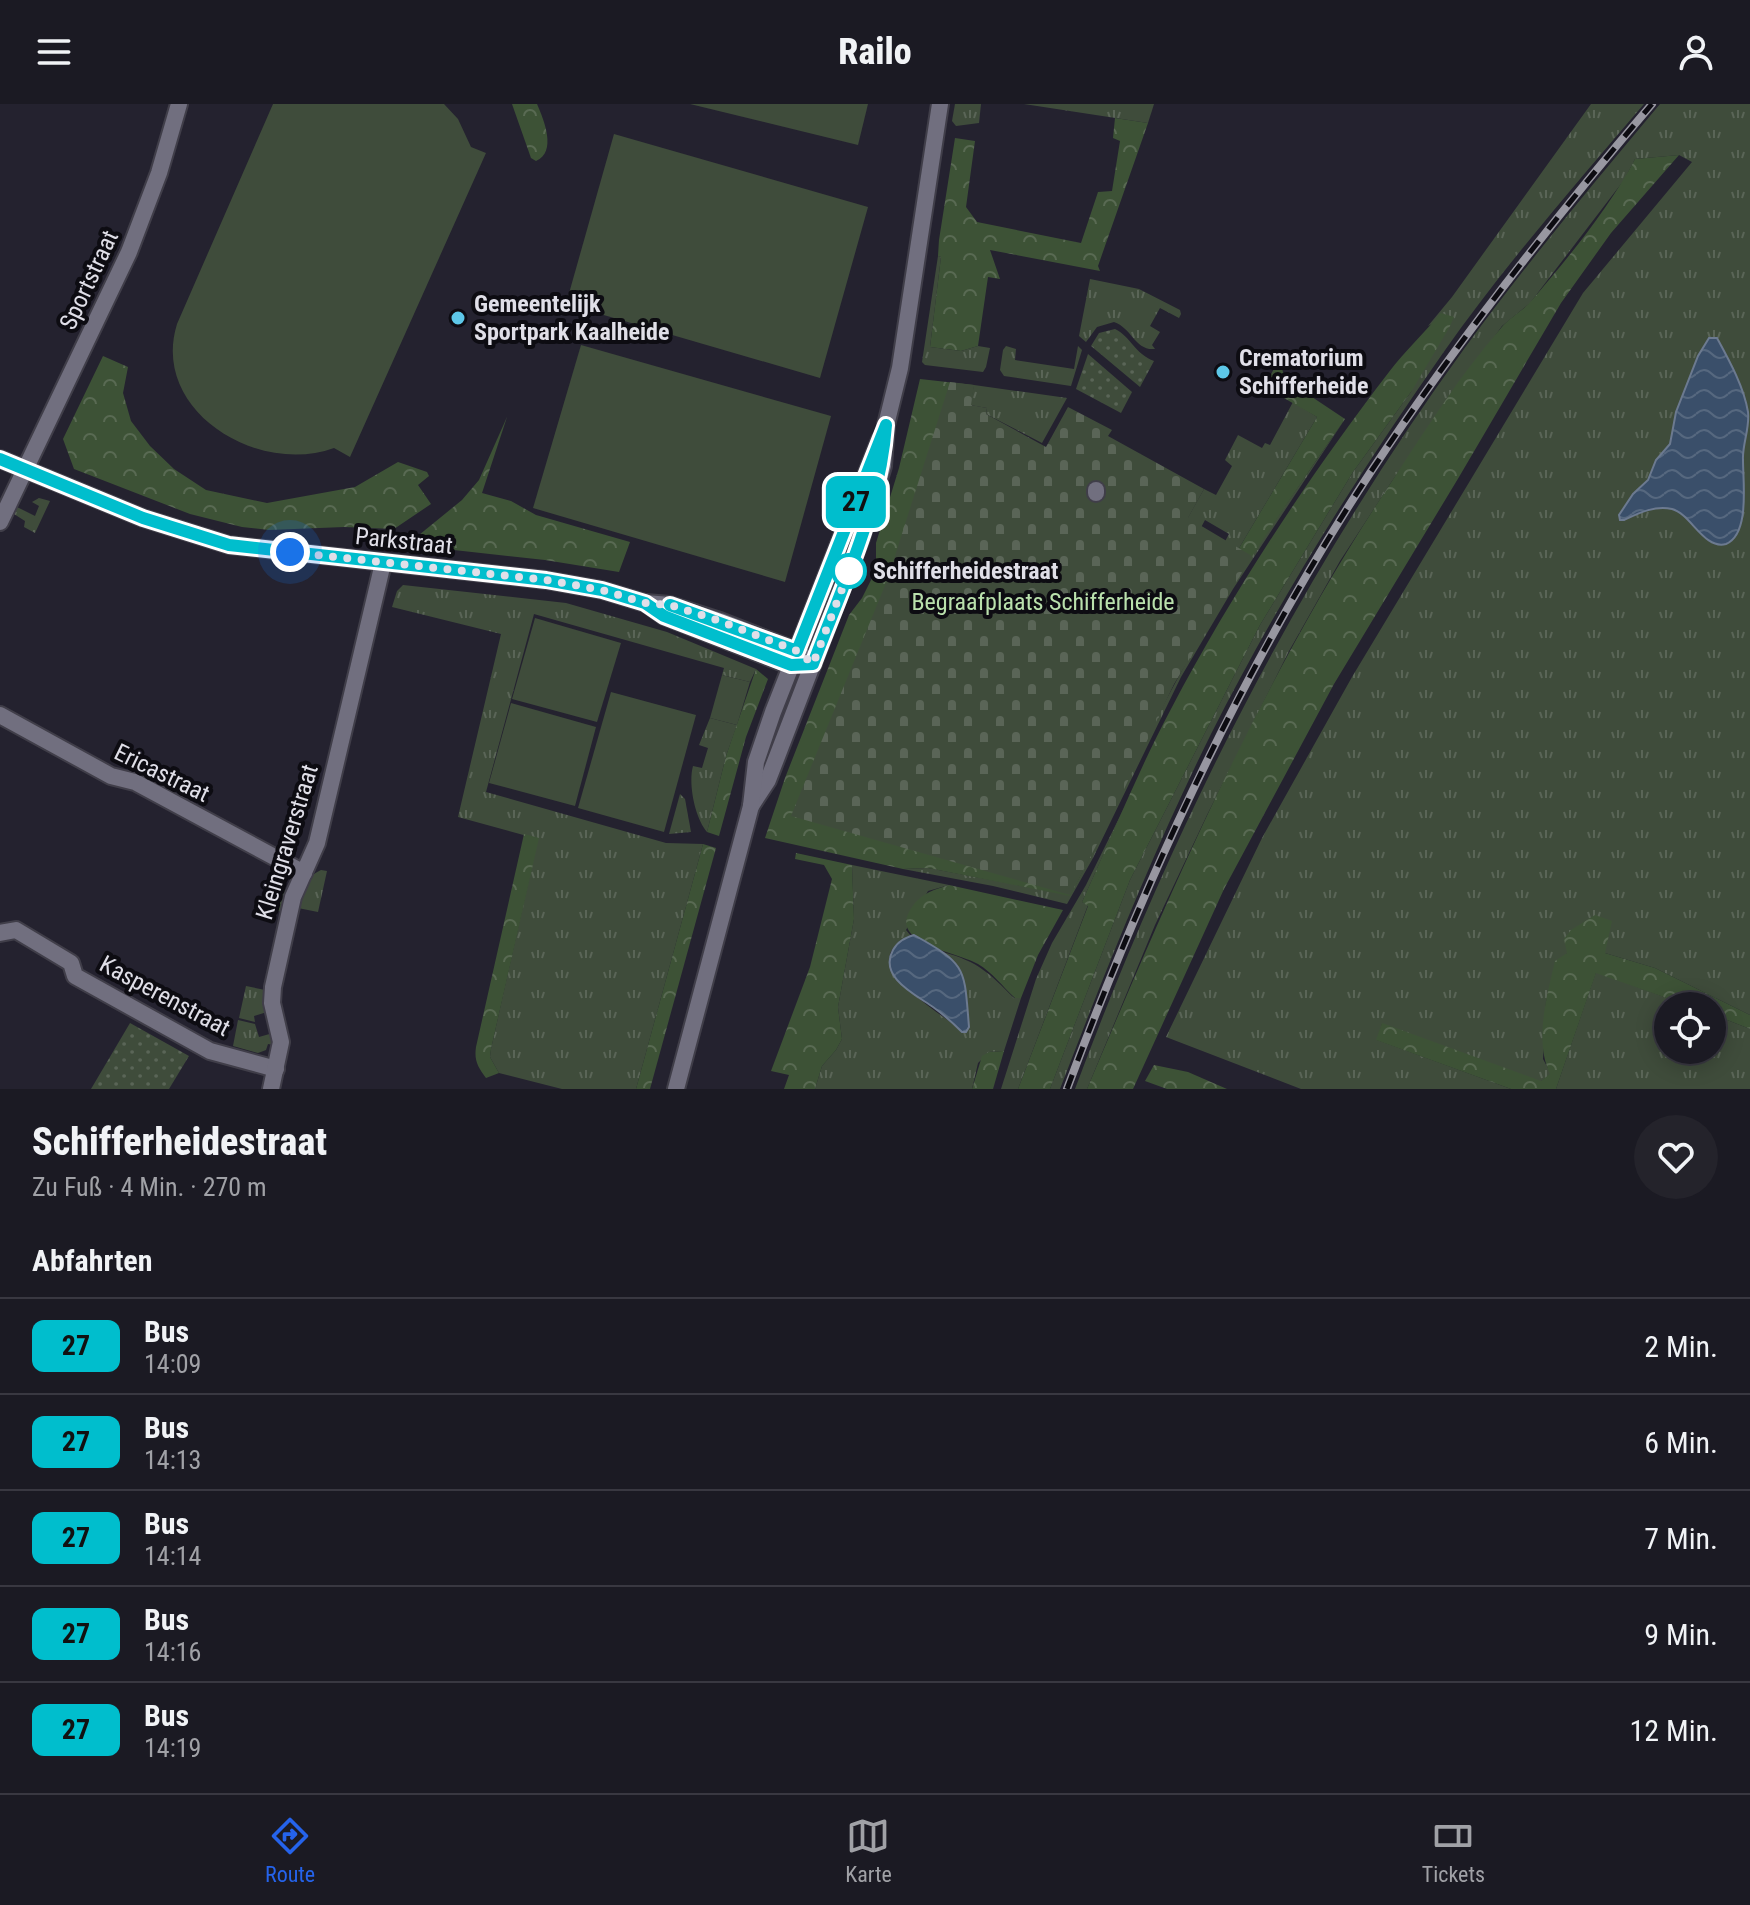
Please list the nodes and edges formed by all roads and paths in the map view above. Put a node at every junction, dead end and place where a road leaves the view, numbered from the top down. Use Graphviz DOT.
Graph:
graph roads {
  1 [pos="179,104"];
  2 [pos="940,104"];
  3 [pos="886,425"];
  4 [pos="0,459"];
  5 [pos="26,470"];
  6 [pos="0,522"];
  7 [pos="383,563"];
  8 [pos="794,658"];
  9 [pos="813,664"];
  10 [pos="0,715"];
  11 [pos="751,806"];
  12 [pos="304,873"];
  13 [pos="0,933"];
  14 [pos="276,1069"];
  15 [pos="271,1089"];
  16 [pos="676,1089"];
  1 -- 5 [label="street, Sportstraat"];
  2 -- 3 [label="street"];
  3 -- 8 [label="street"];
  3 -- 9 [label="street"];
  4 -- 5 [label="street, Parkstraat"];
  5 -- 6 [label="street, Sportstraat"];
  5 -- 7 [label="street, Parkstraat"];
  7 -- 8 [label="street, Parkstraat"];
  7 -- 12 [label="street, Kleingraverstraat"];
  8 -- 9 [label="street, Parkstraat"];
  8 -- 11 [label="street"];
  9 -- 11 [label="street"];
  10 -- 12 [label="street, Ericastraat"];
  11 -- 16 [label="street"];
  12 -- 14 [label="street, Kleingraverstraat"];
  13 -- 14 [label="street, Kasperenstraat"];
  14 -- 15 [label="street, Kleingraverstraat"];
}
